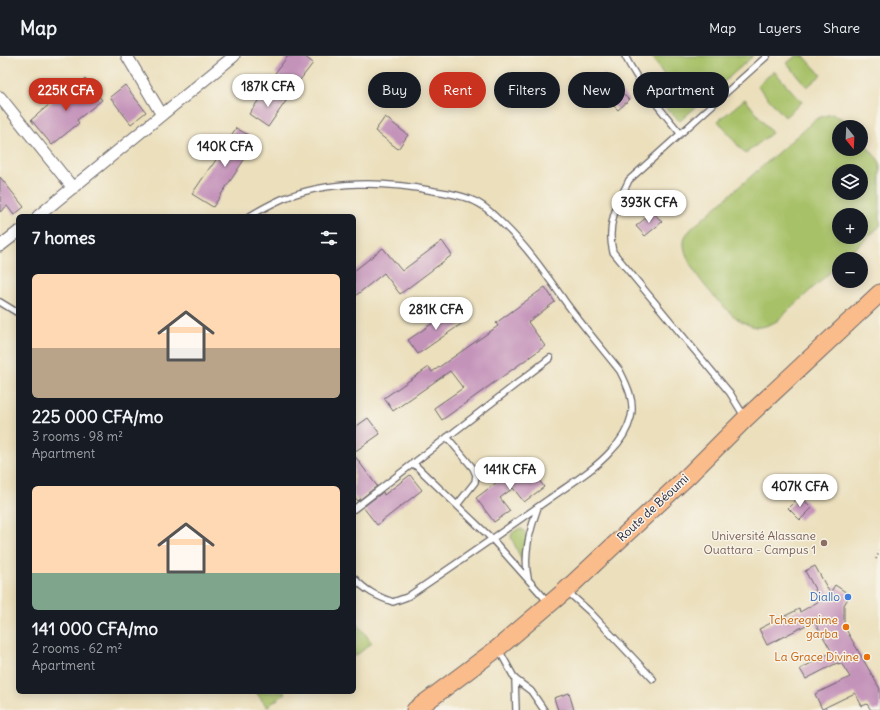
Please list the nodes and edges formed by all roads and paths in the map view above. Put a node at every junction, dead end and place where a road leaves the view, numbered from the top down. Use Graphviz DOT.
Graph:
graph roads {
  1 [pos="128,56"];
  2 [pos="234,56"];
  3 [pos="624,56"];
  4 [pos="767,56"];
  5 [pos="0,97"];
  6 [pos="162,116"];
  7 [pos="680,132"];
  8 [pos="73,188"];
  9 [pos="40,214"];
  10 [pos="254,214"];
  11 [pos="16,234"];
  12 [pos="0,246"];
  13 [pos="880,293"];
  14 [pos="0,302"];
  15 [pos="16,312"];
  16 [pos="550,358"];
  17 [pos="746,418"];
  18 [pos="447,437"];
  19 [pos="413,463"];
  20 [pos="457,506"];
  21 [pos="538,507"];
  22 [pos="356,508"];
  23 [pos="492,539"];
  24 [pos="880,551"];
  25 [pos="876,560"];
  26 [pos="528,578"];
  27 [pos="356,580"];
  28 [pos="566,590"];
  29 [pos="550,605"];
  30 [pos="498,648"];
  31 [pos="515,679"];
  32 [pos="653,679"];
  33 [pos="415,710"];
  34 [pos="516,710"];
  35 [pos="544,710"];
  1 -- 6 [label="street"];
  2 -- 6 [label="street"];
  3 -- 7 [label="lane"];
  4 -- 7 [label="lane"];
  5 -- 8 [label="street"];
  6 -- 8 [label="street"];
  7 -- 17 [label="lane"];
  8 -- 9 [label="street"];
  10 -- 21 [label="lane"];
  11 -- 12 [label="street"];
  13 -- 17 [label="main road, Route de Béoumi"];
  14 -- 15 [label="lane"];
  16 -- 18 [label="lane"];
  17 -- 28 [label="main road, Route de Béoumi"];
  18 -- 19 [label="lane"];
  18 -- 20 [label="lane"];
  19 -- 20 [label="lane"];
  19 -- 22 [label="lane"];
  20 -- 23 [label="lane"];
  21 -- 23 [label="lane"];
  21 -- 26 [label="lane"];
  23 -- 26 [label="lane"];
  23 -- 27 [label="lane"];
  24 -- 25 [label="path"];
  26 -- 29 [label="lane"];
  28 -- 29 [label="main road, Route de Béoumi"];
  28 -- 32 [label="lane"];
  29 -- 30 [label="main road, Route de Béoumi"];
  30 -- 31 [label="lane"];
  30 -- 33 [label="main road, Route de Béoumi"];
  31 -- 34 [label="lane"];
  31 -- 35 [label="lane"];
}
